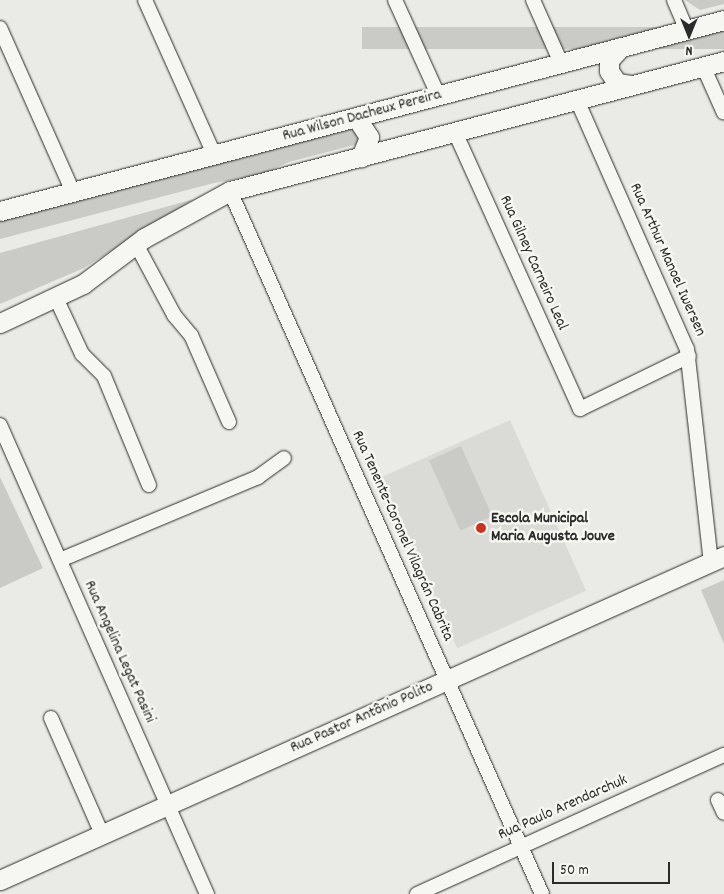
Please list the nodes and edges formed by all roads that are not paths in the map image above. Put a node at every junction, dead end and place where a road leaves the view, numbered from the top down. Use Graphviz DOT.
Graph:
graph roads {
  1 [pos="146,0"];
  2 [pos="396,0"];
  3 [pos="532,0"];
  4 [pos="674,0"];
  5 [pos="724,20"];
  6 [pos="0,28"];
  7 [pos="687,30"];
  8 [pos="621,48"];
  9 [pos="724,61"];
  10 [pos="561,63"];
  11 [pos="703,66"];
  12 [pos="631,86"];
  13 [pos="438,95"];
  14 [pos="577,100"];
  15 [pos="724,112"];
  16 [pos="356,117"];
  17 [pos="455,132"];
  18 [pos="214,154"];
  19 [pos="361,157"];
  20 [pos="73,192"];
  21 [pos="230,192"];
  22 [pos="0,211"];
  23 [pos="136,244"];
  24 [pos="56,298"];
  25 [pos="0,323"];
  26 [pos="690,356"];
  27 [pos="229,422"];
  28 [pos="0,425"];
  29 [pos="284,458"];
  30 [pos="149,485"];
  31 [pos="717,559"];
  32 [pos="60,560"];
  33 [pos="447,680"];
  34 [pos="51,718"];
  35 [pos="724,755"];
  36 [pos="168,805"];
  37 [pos="102,834"];
  38 [pos="521,847"];
  39 [pos="0,880"];
  40 [pos="207,894"];
  41 [pos="417,894"];
  42 [pos="542,894"];
  1 -- 18 [label="street"];
  2 -- 13 [label="street"];
  3 -- 10 [label="street"];
  4 -- 7 [label="street"];
  5 -- 7 [label="main road, Rua Wilson Dacheux Pereira"];
  6 -- 20 [label="street"];
  7 -- 8 [label="main road, Rua Wilson Dacheux Pereira"];
  8 -- 10 [label="main road, Rua Wilson Dacheux Pereira"];
  8 -- 12 [label="main road"];
  9 -- 11 [label="main road"];
  10 -- 13 [label="main road, Rua Wilson Dacheux Pereira"];
  11 -- 12 [label="main road"];
  11 -- 15 [label="street"];
  12 -- 14 [label="main road"];
  13 -- 16 [label="main road, Rua Wilson Dacheux Pereira"];
  14 -- 17 [label="main road"];
  14 -- 26 [label="street, Rua Arthur Manoel Iwersen"];
  16 -- 18 [label="main road, Rua Wilson Dacheux Pereira"];
  16 -- 19 [label="main road"];
  17 -- 19 [label="main road"];
  17 -- 26 [label="street, Rua Gilney Carneiro Leal"];
  18 -- 20 [label="main road, Rua Wilson Dacheux Pereira"];
  19 -- 21 [label="main road"];
  20 -- 22 [label="main road, Rua Wilson Dacheux Pereira"];
  21 -- 23 [label="main road"];
  21 -- 33 [label="street, Rua Tenente-Coronel Vilagrán Cabrita"];
  23 -- 24 [label="main road"];
  23 -- 27 [label="street"];
  24 -- 25 [label="main road"];
  24 -- 30 [label="street"];
  26 -- 31 [label="street, Rua Arthur Manoel Iwersen"];
  28 -- 32 [label="street, Rua Angelina Legat Pasini"];
  29 -- 32 [label="street"];
  31 -- 33 [label="main road, Rua Pastor Antônio Polito"];
  32 -- 36 [label="street, Rua Angelina Legat Pasini"];
  33 -- 36 [label="main road, Rua Pastor Antônio Polito"];
  33 -- 38 [label="street, Rua Tenente-Coronel Vilagrán Cabrita"];
  34 -- 37 [label="street"];
  35 -- 38 [label="street, Rua Paulo Arendarchuk"];
  36 -- 37 [label="main road, Rua Pastor Antônio Polito"];
  36 -- 40 [label="street, Rua Angelina Legat Pasini"];
  37 -- 39 [label="main road, Rua Pastor Antônio Polito"];
  38 -- 41 [label="street, Rua Paulo Arendarchuk"];
  38 -- 42 [label="street, Rua Tenente-Coronel Vilagrán Cabrita"];
}
